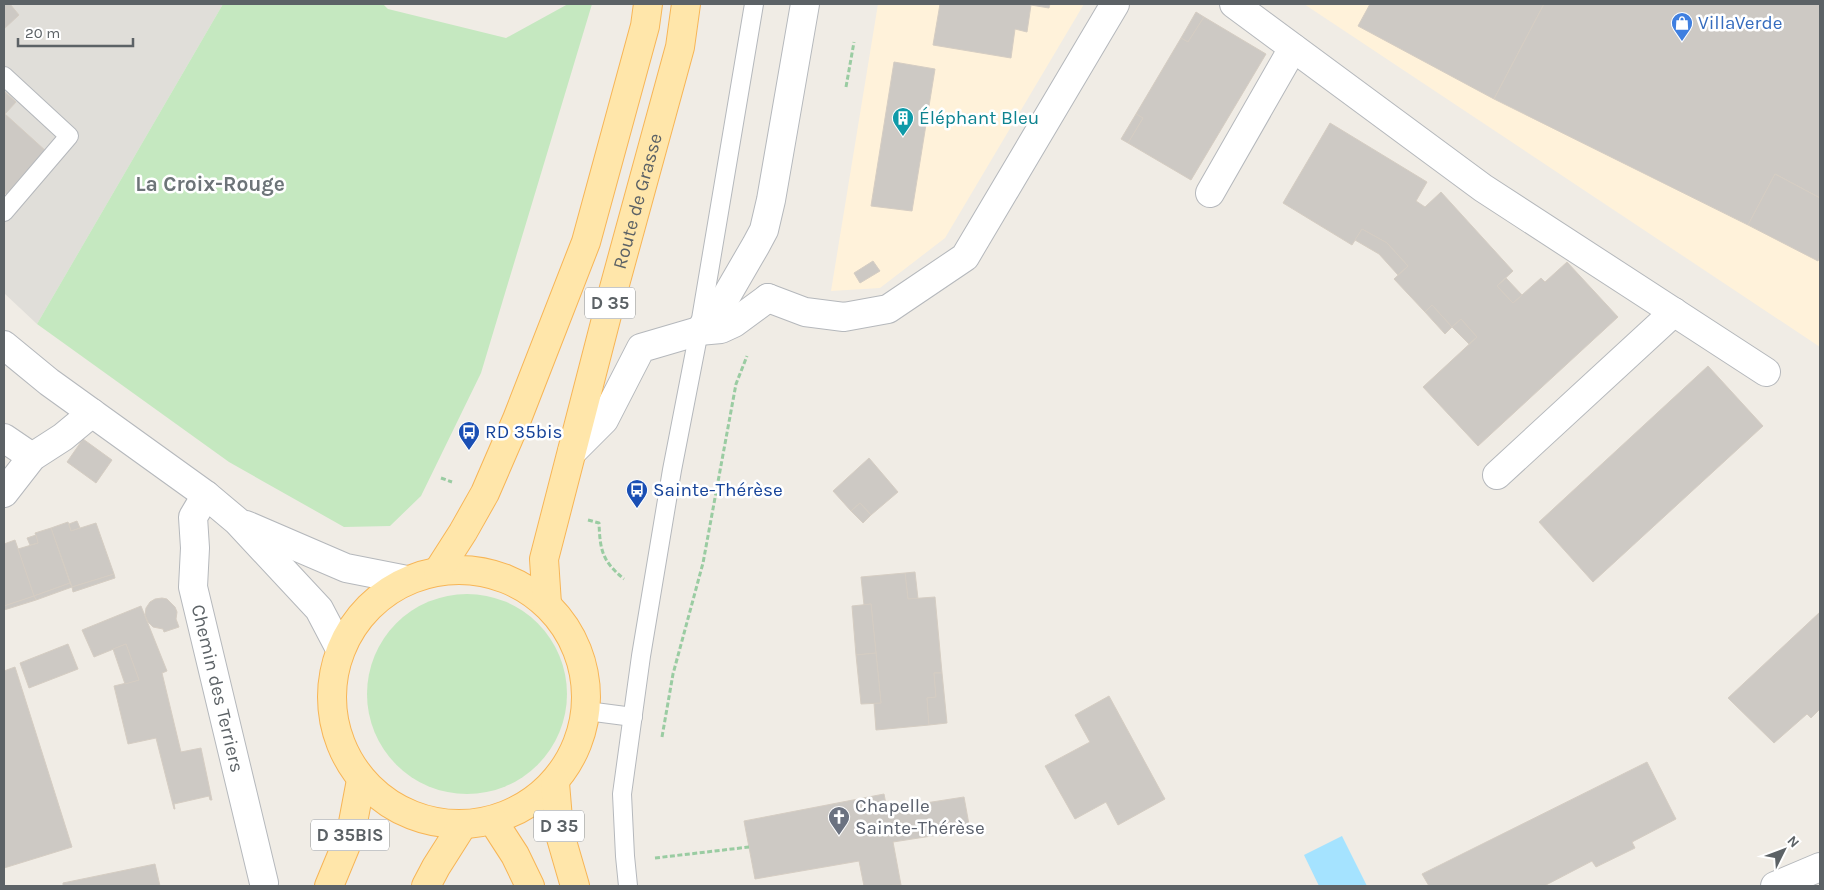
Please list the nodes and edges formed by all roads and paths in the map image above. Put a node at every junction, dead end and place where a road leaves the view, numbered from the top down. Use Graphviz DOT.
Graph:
graph roads {
  1 [pos="648,4"];
  2 [pos="686,4"];
  3 [pos="754,4"];
  4 [pos="805,4"];
  5 [pos="1114,4"];
  6 [pos="1234,4"];
  7 [pos="854,42"];
  8 [pos="1293,48"];
  9 [pos="4,76"];
  10 [pos="846,87"];
  11 [pos="1210,193"];
  12 [pos="4,212"];
  13 [pos="756,245"];
  14 [pos="768,298"];
  15 [pos="1674,312"];
  16 [pos="699,331"];
  17 [pos="4,345"];
  18 [pos="750,348"];
  19 [pos="1766,372"];
  20 [pos="92,413"];
  21 [pos="4,438"];
  22 [pos="572,452"];
  23 [pos="32,457"];
  24 [pos="1497,475"];
  25 [pos="4,494"];
  26 [pos="206,495"];
  27 [pos="585,519"];
  28 [pos="237,520"];
  29 [pos="438,571"];
  30 [pos="407,580"];
  31 [pos="630,584"];
  32 [pos="547,604"];
  33 [pos="340,650"];
  34 [pos="587,711"];
  35 [pos="634,717"];
  36 [pos="661,740"];
  37 [pos="361,780"];
  38 [pos="555,783"];
  39 [pos="493,821"];
  40 [pos="462,826"];
  41 [pos="749,846"];
  42 [pos="652,858"];
  43 [pos="1820,867"];
  44 [pos="264,883"];
  45 [pos="329,886"];
  46 [pos="426,886"];
  47 [pos="530,886"];
  48 [pos="575,886"];
  49 [pos="628,886"];
  50 [pos="1775,886"];
  1 -- 29 [label="main road, Route de Grasse / D 35"];
  2 -- 22 [label="main road, Route de Grasse / D 35"];
  3 -- 16 [label="lane"];
  4 -- 13 [label="street"];
  5 -- 14 [label="street"];
  6 -- 8 [label="street"];
  7 -- 10 [label="path"];
  8 -- 11 [label="street"];
  8 -- 15 [label="street"];
  9 -- 12 [label="lane"];
  13 -- 14 [label="street"];
  13 -- 16 [label="street"];
  14 -- 16 [label="street"];
  15 -- 19 [label="street"];
  15 -- 24 [label="street"];
  16 -- 22 [label="street"];
  16 -- 35 [label="lane"];
  17 -- 20 [label="street"];
  18 -- 36 [label="path"];
  20 -- 23 [label="street"];
  20 -- 26 [label="street"];
  21 -- 23 [label="street"];
  22 -- 32 [label="main road, Route de Grasse / D 35"];
  23 -- 25 [label="street"];
  26 -- 28 [label="street"];
  26 -- 44 [label="street, Chemin des Terriers"];
  27 -- 31 [label="path"];
  28 -- 30 [label="street"];
  28 -- 33 [label="street"];
  29 -- 30 [label="main road"];
  29 -- 32 [label="main road"];
  30 -- 33 [label="main road"];
  32 -- 34 [label="main road"];
  33 -- 37 [label="main road"];
  34 -- 35 [label="lane"];
  34 -- 38 [label="main road"];
  35 -- 49 [label="lane"];
  37 -- 40 [label="main road"];
  37 -- 45 [label="main road, D 35BIS"];
  38 -- 39 [label="main road"];
  38 -- 48 [label="main road, D 35"];
  39 -- 40 [label="main road"];
  39 -- 47 [label="main road, D 35"];
  40 -- 46 [label="main road"];
  41 -- 42 [label="path"];
  43 -- 50 [label="street"];
}
